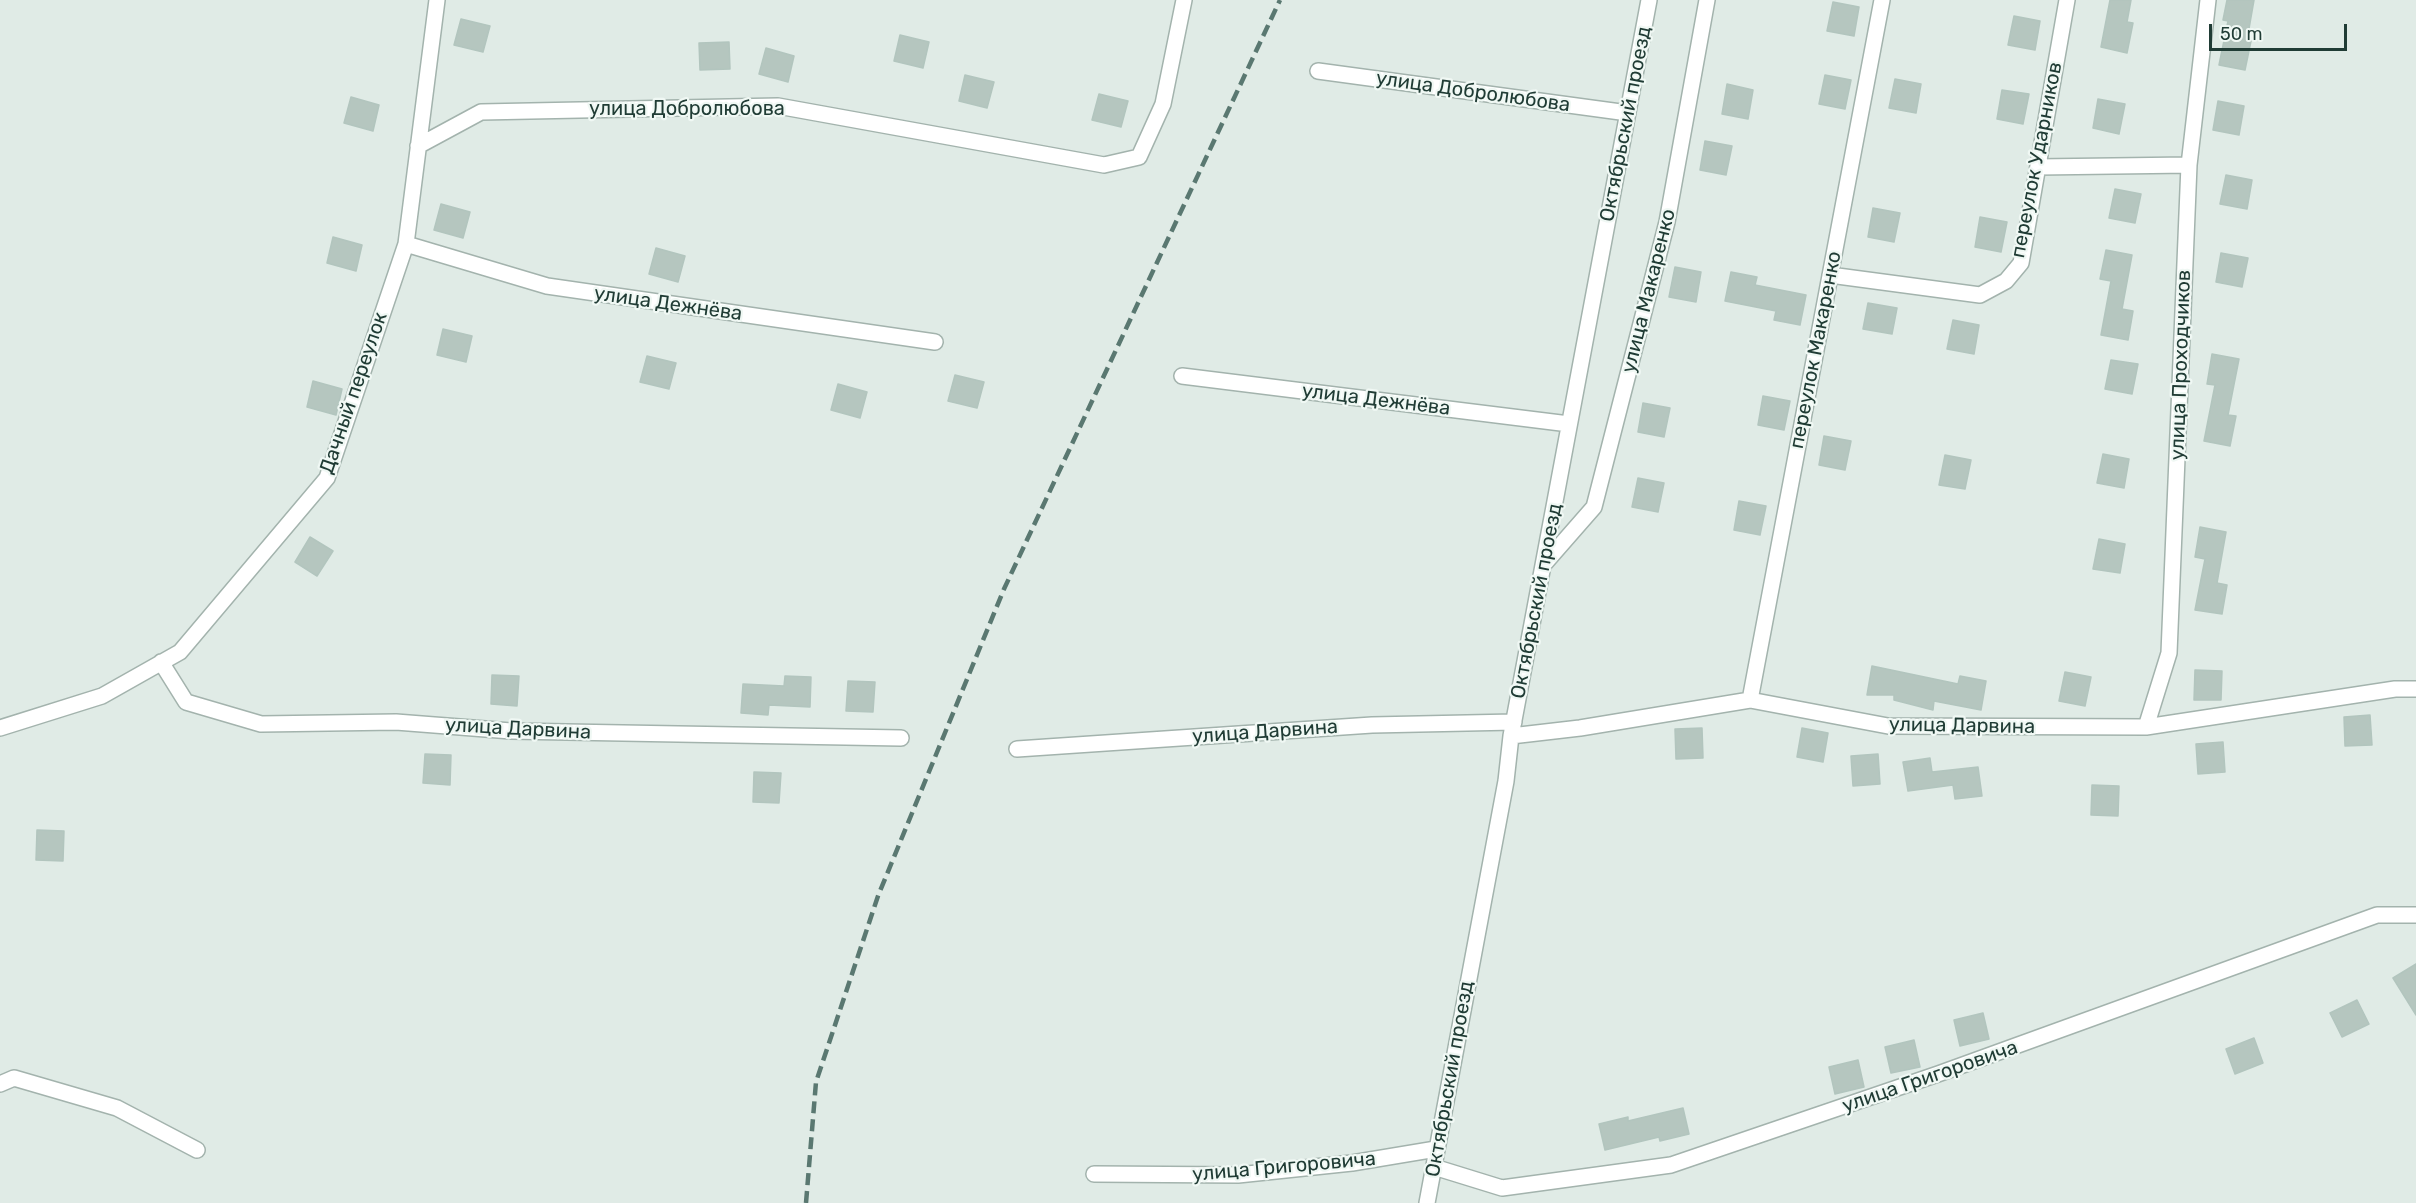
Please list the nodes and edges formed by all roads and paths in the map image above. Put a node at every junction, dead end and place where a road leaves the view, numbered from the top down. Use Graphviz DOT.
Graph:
graph roads {
  1 [pos="437,0"];
  2 [pos="1184,0"];
  3 [pos="1649,0"];
  4 [pos="1707,0"];
  5 [pos="1882,0"];
  6 [pos="2067,0"];
  7 [pos="2208,0"];
  8 [pos="1318,71"];
  9 [pos="1628,113"];
  10 [pos="418,146"];
  11 [pos="2189,165"];
  12 [pos="2038,167"];
  13 [pos="406,244"];
  14 [pos="1830,275"];
  15 [pos="935,342"];
  16 [pos="1182,376"];
  17 [pos="1569,424"];
  18 [pos="1545,562"];
  19 [pos="161,662"];
  20 [pos="2416,689"];
  21 [pos="1750,700"];
  22 [pos="2146,727"];
  23 [pos="0,728"];
  24 [pos="1512,729"];
  25 [pos="901,738"];
  26 [pos="1017,749"];
  27 [pos="2416,915"];
  28 [pos="0,1084"];
  29 [pos="1436,1149"];
  30 [pos="198,1150"];
  31 [pos="1434,1167"];
  32 [pos="1094,1174"];
  33 [pos="1427,1203"];
  1 -- 10 [label="street, Дачный переулок"];
  2 -- 10 [label="street, улица Добролюбова"];
  3 -- 9 [label="street, Октябрьский проезд"];
  4 -- 18 [label="street, улица Макаренко"];
  5 -- 14 [label="street, переулок Макаренко"];
  6 -- 12 [label="street, переулок Ударников"];
  7 -- 11 [label="street, улица Проходчиков"];
  8 -- 9 [label="street, улица Добролюбова"];
  9 -- 17 [label="street, Октябрьский проезд"];
  10 -- 13 [label="street, Дачный переулок"];
  11 -- 12 [label="street"];
  11 -- 22 [label="street, улица Проходчиков"];
  12 -- 14 [label="street, переулок Ударников"];
  13 -- 15 [label="street, улица Дежнёва"];
  13 -- 19 [label="street, Дачный переулок"];
  14 -- 21 [label="street, переулок Макаренко"];
  16 -- 17 [label="street, улица Дежнёва"];
  17 -- 18 [label="street, Октябрьский проезд"];
  18 -- 24 [label="street, Октябрьский проезд"];
  19 -- 23 [label="street, Дачный переулок"];
  19 -- 25 [label="street, улица Дарвина"];
  20 -- 22 [label="street, улица Дарвина"];
  21 -- 22 [label="street, улица Дарвина"];
  21 -- 24 [label="street, улица Дарвина"];
  24 -- 26 [label="street, улица Дарвина"];
  24 -- 29 [label="street, Октябрьский проезд"];
  27 -- 31 [label="street, улица Григоровича"];
  28 -- 30 [label="street"];
  29 -- 31 [label="street, Октябрьский проезд"];
  29 -- 32 [label="street, улица Григоровича"];
  31 -- 33 [label="street, Октябрьский проезд"];
}
